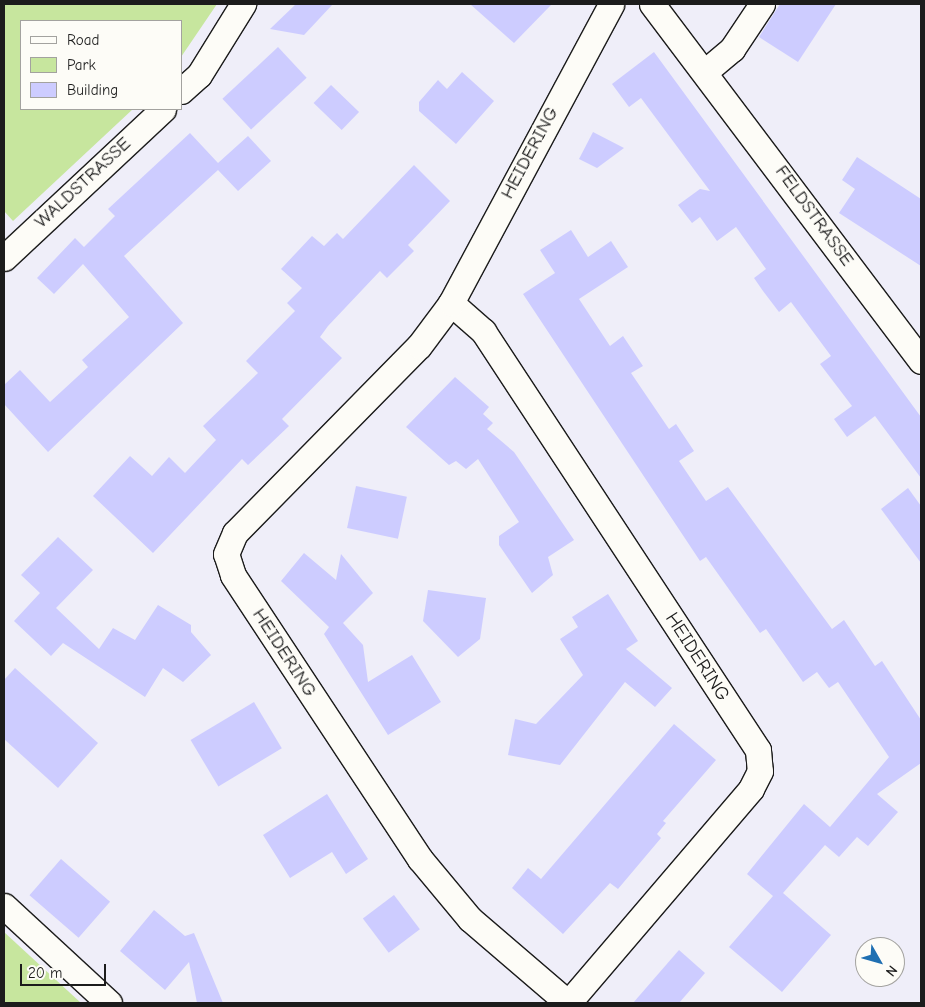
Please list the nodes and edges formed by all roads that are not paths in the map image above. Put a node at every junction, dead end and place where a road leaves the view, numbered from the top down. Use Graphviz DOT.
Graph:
graph roads {
  1 [pos="243,4"];
  2 [pos="611,4"];
  3 [pos="652,4"];
  4 [pos="762,4"];
  5 [pos="707,70"];
  6 [pos="182,90"];
  7 [pos="162,110"];
  8 [pos="4,258"];
  9 [pos="451,303"];
  10 [pos="921,361"];
  11 [pos="4,906"];
  12 [pos="108,1003"];
  13 [pos="568,1003"];
  1 -- 6 [label="street"];
  2 -- 9 [label="street, HEIDERING"];
  3 -- 5 [label="street, FELDSTRASSE"];
  4 -- 5 [label="street"];
  5 -- 10 [label="street, FELDSTRASSE"];
  7 -- 8 [label="street, WALDSTRASSE"];
  9 -- 13 [label="street, HEIDERING"];
  9 -- 13 [label="street, HEIDERING"];
  11 -- 12 [label="street"];
}
